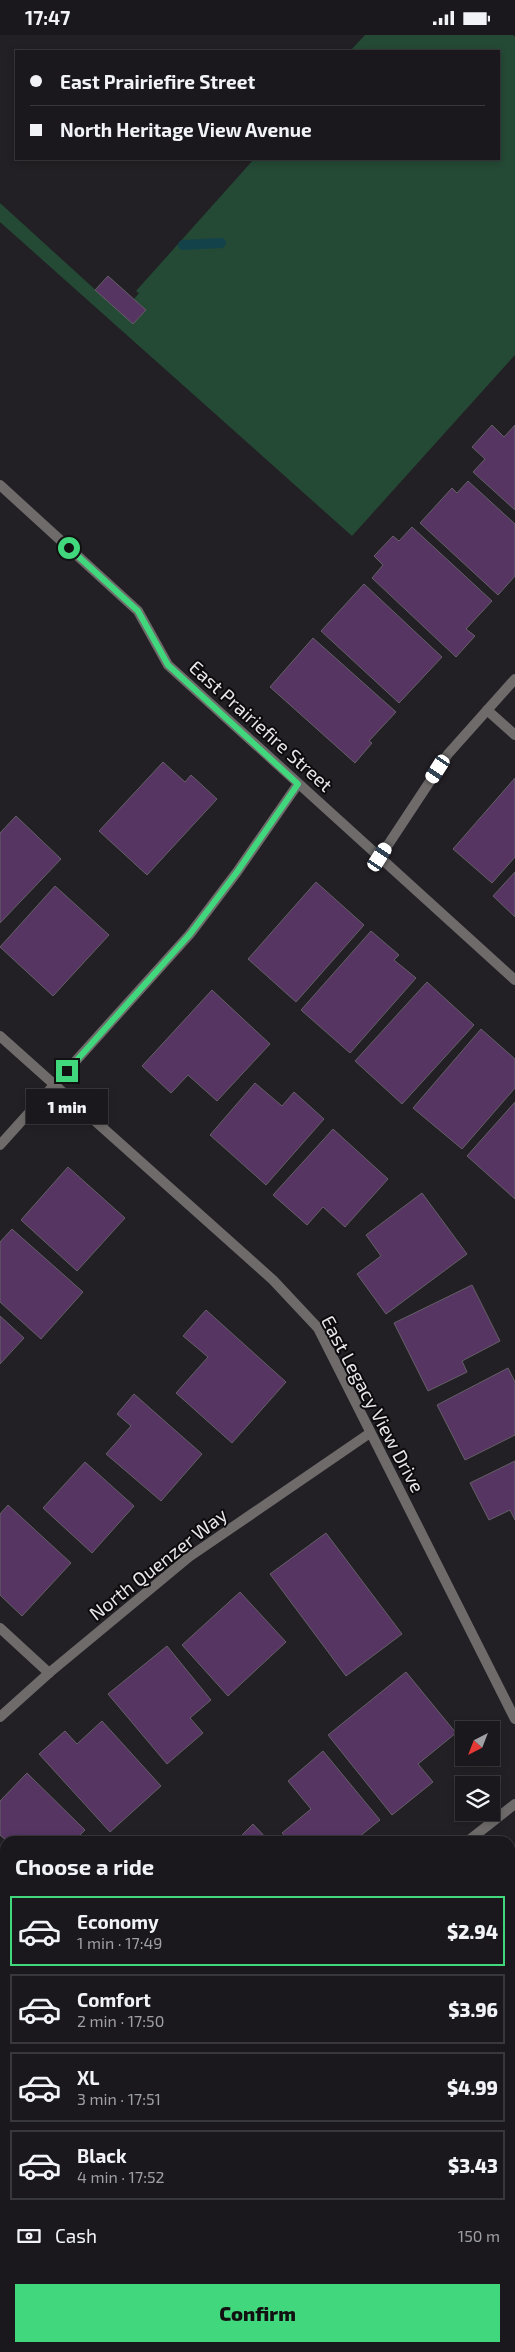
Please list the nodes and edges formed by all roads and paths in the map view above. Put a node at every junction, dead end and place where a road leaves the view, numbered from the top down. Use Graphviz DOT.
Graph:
graph roads {
  1 [pos="0,485"];
  2 [pos="515,679"];
  3 [pos="487,710"];
  4 [pos="515,735"];
  5 [pos="298,784"];
  6 [pos="380,857"];
  7 [pos="515,980"];
  8 [pos="0,1036"];
  9 [pos="54,1085"];
  10 [pos="0,1145"];
  11 [pos="370,1433"];
  12 [pos="0,1628"];
  13 [pos="49,1673"];
  14 [pos="0,1717"];
  15 [pos="515,1719"];
  16 [pos="515,1804"];
  17 [pos="474,1836"];
  1 -- 5 [label="street, East Prairiefire Street"];
  2 -- 3 [label="street"];
  3 -- 4 [label="street"];
  3 -- 6 [label="street"];
  5 -- 6 [label="street, East Prairiefire Street"];
  5 -- 9 [label="street"];
  6 -- 7 [label="street, East Prairiefire Street"];
  8 -- 9 [label="street, East Legacy View Drive"];
  9 -- 10 [label="street"];
  9 -- 11 [label="street, East Legacy View Drive"];
  11 -- 13 [label="street, North Quenzer Way"];
  11 -- 15 [label="street, East Legacy View Drive"];
  12 -- 13 [label="street"];
  13 -- 14 [label="street, North Quenzer Way"];
  16 -- 17 [label="street"];
}
